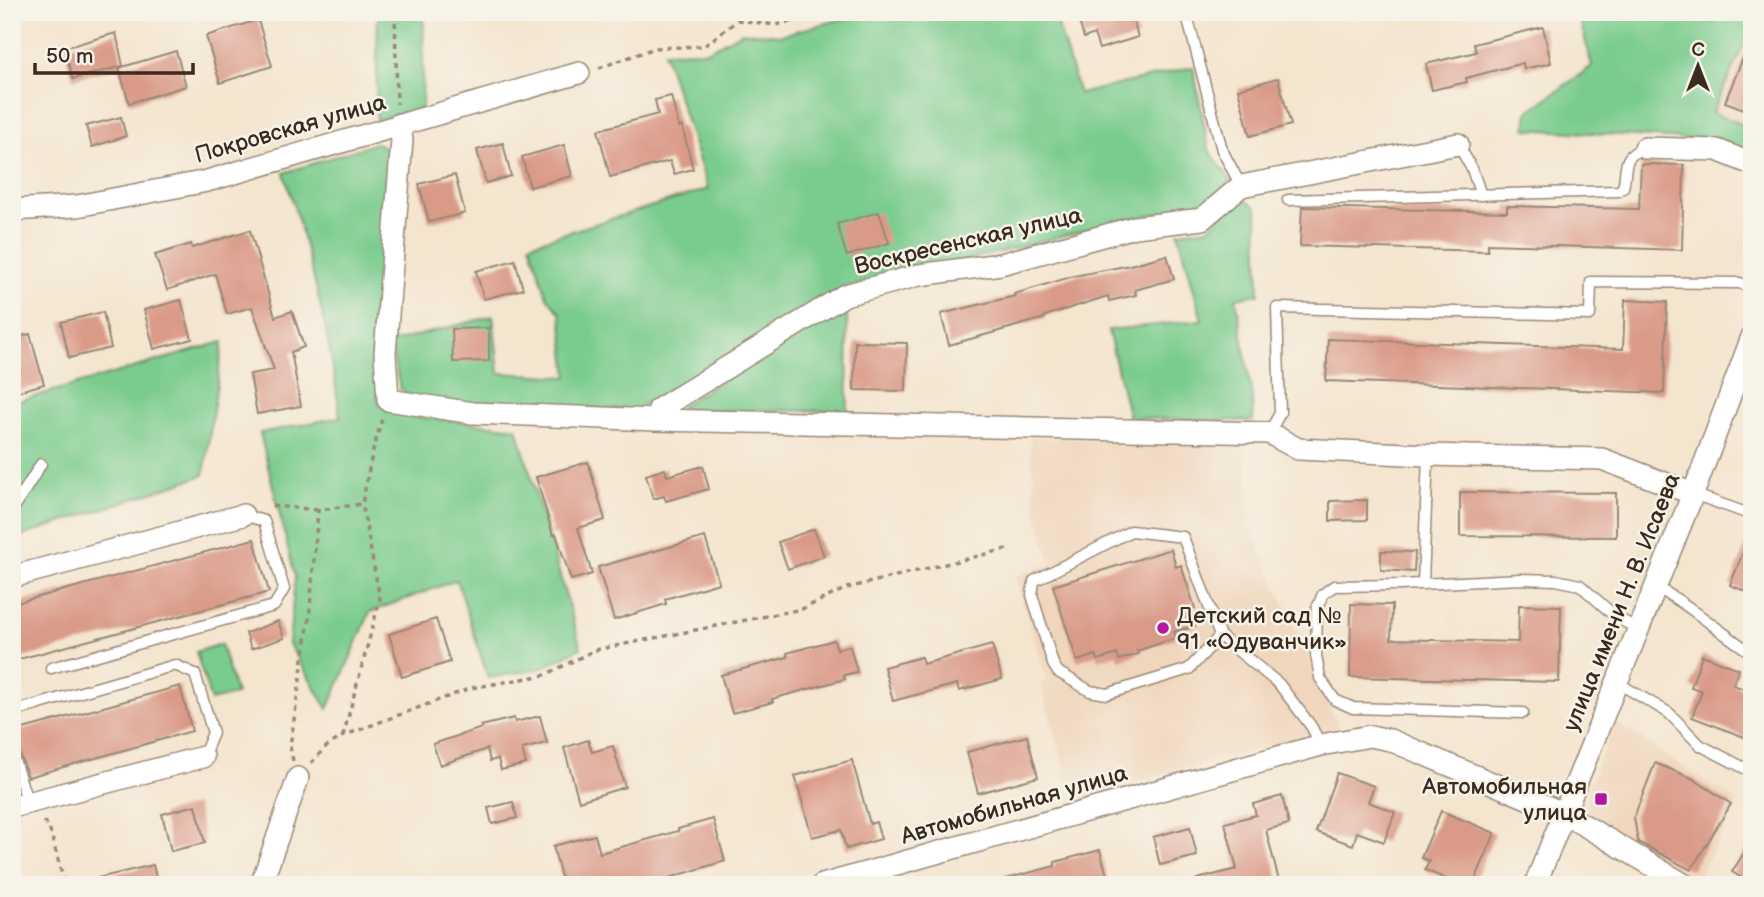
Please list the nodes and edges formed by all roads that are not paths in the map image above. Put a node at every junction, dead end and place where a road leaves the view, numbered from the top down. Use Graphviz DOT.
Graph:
graph roads {
  1 [pos="1186,12"];
  2 [pos="579,74"];
  3 [pos="399,124"];
  4 [pos="1458,144"];
  5 [pos="1645,148"];
  6 [pos="1752,164"];
  7 [pos="1241,186"];
  8 [pos="1481,195"];
  9 [pos="1289,200"];
  10 [pos="12,210"];
  11 [pos="1752,289"];
  12 [pos="1751,344"];
  13 [pos="656,420"];
  14 [pos="1269,433"];
  15 [pos="1429,455"];
  16 [pos="41,464"];
  17 [pos="1693,494"];
  18 [pos="12,511"];
  19 [pos="243,515"];
  20 [pos="1752,515"];
  21 [pos="12,577"];
  22 [pos="1423,583"];
  23 [pos="1655,587"];
  24 [pos="1639,629"];
  25 [pos="1220,636"];
  26 [pos="1752,653"];
  27 [pos="51,668"];
  28 [pos="1618,682"];
  29 [pos="12,712"];
  30 [pos="1523,713"];
  31 [pos="1321,745"];
  32 [pos="12,754"];
  33 [pos="203,757"];
  34 [pos="1752,772"];
  35 [pos="298,778"];
  36 [pos="20,805"];
  37 [pos="1565,814"];
  38 [pos="261,885"];
  39 [pos="822,885"];
  40 [pos="1535,885"];
  41 [pos="1685,885"];
  1 -- 7 [label="lane"];
  2 -- 3 [label="street, Покровская улица"];
  3 -- 10 [label="street, Покровская улица"];
  3 -- 13 [label="street"];
  4 -- 7 [label="street, Воскресенская улица"];
  4 -- 8 [label="lane"];
  5 -- 6 [label="street"];
  5 -- 8 [label="lane"];
  7 -- 13 [label="street, Воскресенская улица"];
  8 -- 9 [label="lane"];
  11 -- 14 [label="lane"];
  12 -- 17 [label="street, улица имени Н. В. Исаева"];
  13 -- 14 [label="street"];
  14 -- 15 [label="street"];
  15 -- 17 [label="street"];
  15 -- 22 [label="lane"];
  16 -- 18 [label="lane"];
  17 -- 20 [label="lane"];
  17 -- 23 [label="street, улица имени Н. В. Исаева"];
  19 -- 21 [label="street"];
  19 -- 27 [label="lane"];
  22 -- 24 [label="lane"];
  22 -- 30 [label="lane"];
  23 -- 24 [label="street, улица имени Н. В. Исаева"];
  23 -- 26 [label="lane"];
  24 -- 28 [label="street, улица имени Н. В. Исаева"];
  25 -- 25 [label="lane"];
  25 -- 31 [label="lane"];
  28 -- 34 [label="lane"];
  28 -- 37 [label="street, улица имени Н. В. Исаева"];
  29 -- 33 [label="lane"];
  31 -- 37 [label="street, Автомобильная улица"];
  31 -- 39 [label="street, Автомобильная улица"];
  32 -- 36 [label="lane"];
  33 -- 36 [label="street"];
  35 -- 38 [label="street"];
  37 -- 40 [label="street, улица имени Н. В. Исаева"];
  37 -- 41 [label="street, Автомобильная улица"];
}
